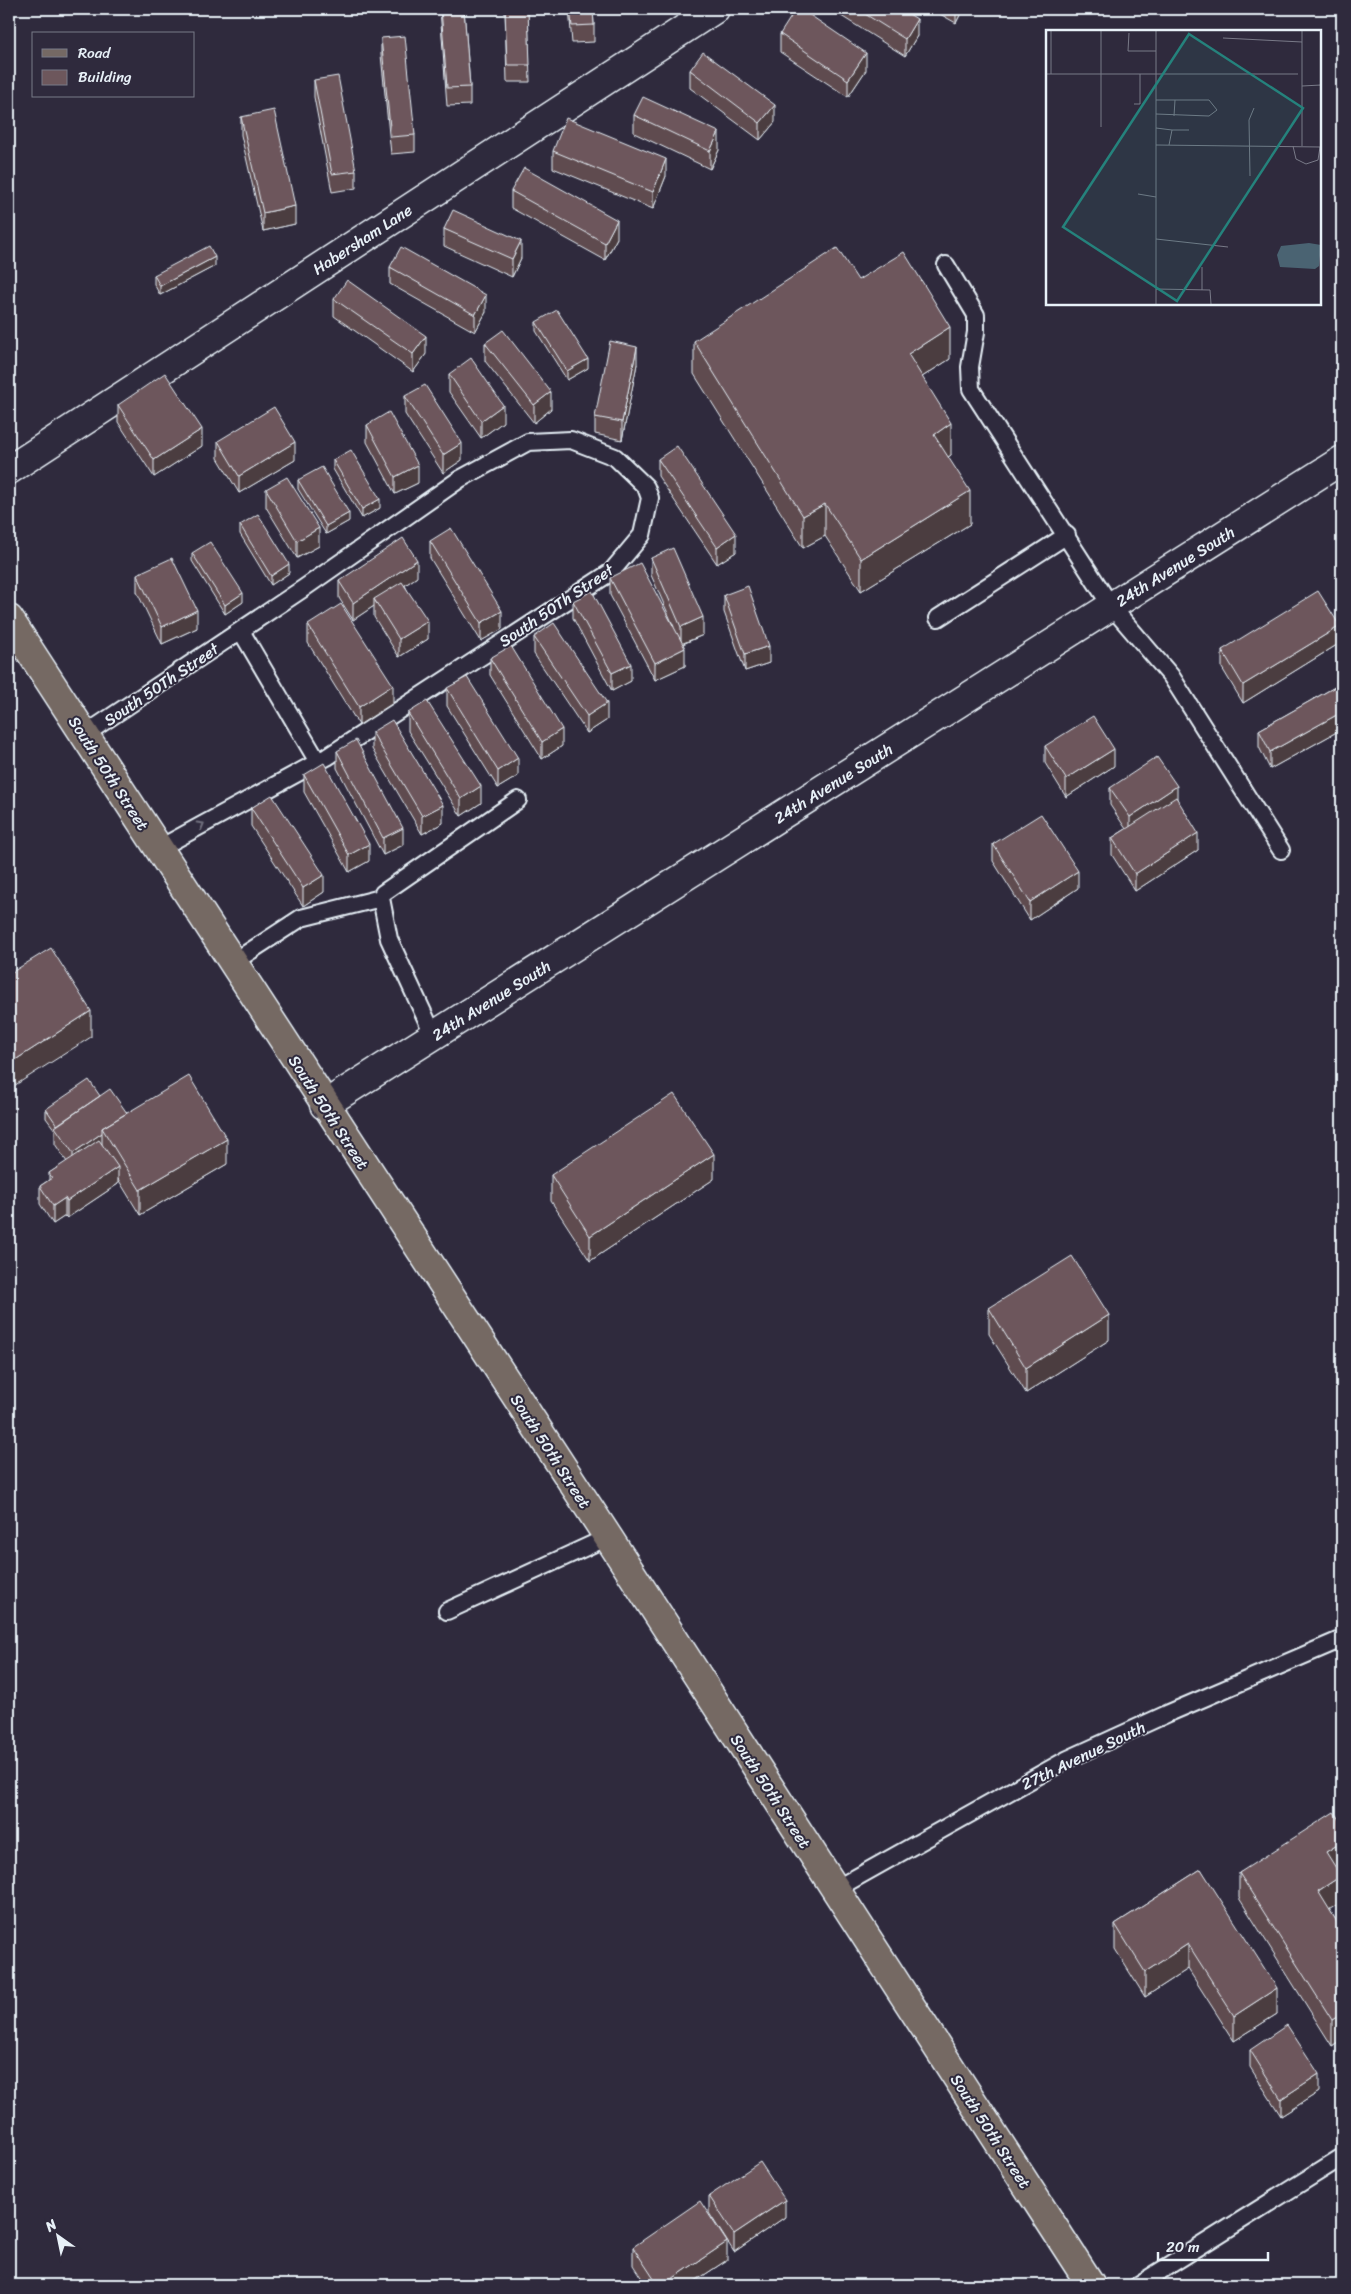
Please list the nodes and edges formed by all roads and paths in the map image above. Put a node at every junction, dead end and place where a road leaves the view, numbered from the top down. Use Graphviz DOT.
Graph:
graph roads {
  1 [pos="715,9"];
  2 [pos="946,265"];
  3 [pos="1342,460"];
  4 [pos="9,470"];
  5 [pos="1067,536"];
  6 [pos="1111,606"];
  7 [pos="938,618"];
  8 [pos="9,619"];
  9 [pos="241,631"];
  10 [pos="84,735"];
  11 [pos="318,762"];
  12 [pos="518,800"];
  13 [pos="158,849"];
  14 [pos="1281,850"];
  15 [pos="381,898"];
  16 [pos="232,963"];
  17 [pos="434,1036"];
  18 [pos="324,1105"];
  19 [pos="608,1537"];
  20 [pos="447,1611"];
  21 [pos="1342,1639"];
  22 [pos="834,1890"];
  23 [pos="1342,2157"];
  24 [pos="1091,2285"];
  25 [pos="1138,2285"];
  1 -- 4 [label="street, Habersham Lane"];
  2 -- 5 [label="lane"];
  3 -- 6 [label="street, 24th Avenue South"];
  5 -- 6 [label="lane"];
  5 -- 7 [label="lane"];
  6 -- 14 [label="lane"];
  6 -- 17 [label="street, 24th Avenue South"];
  8 -- 10 [label="main road, South 50th Street"];
  9 -- 10 [label="lane, South 50Th Street"];
  9 -- 11 [label="lane"];
  9 -- 11 [label="lane, South 50Th Street"];
  10 -- 13 [label="main road, South 50th Street"];
  13 -- 11 [label="lane, South 50Th Street, one-way"];
  12 -- 15 [label="lane"];
  13 -- 16 [label="main road, South 50th Street"];
  15 -- 16 [label="lane"];
  15 -- 17 [label="lane"];
  16 -- 18 [label="main road, South 50th Street"];
  17 -- 18 [label="street, 24th Avenue South"];
  18 -- 19 [label="main road, South 50th Street"];
  19 -- 20 [label="lane"];
  19 -- 22 [label="main road, South 50th Street"];
  21 -- 22 [label="lane, 27th Avenue South"];
  22 -- 24 [label="main road, South 50th Street"];
  23 -- 25 [label="lane"];
}
